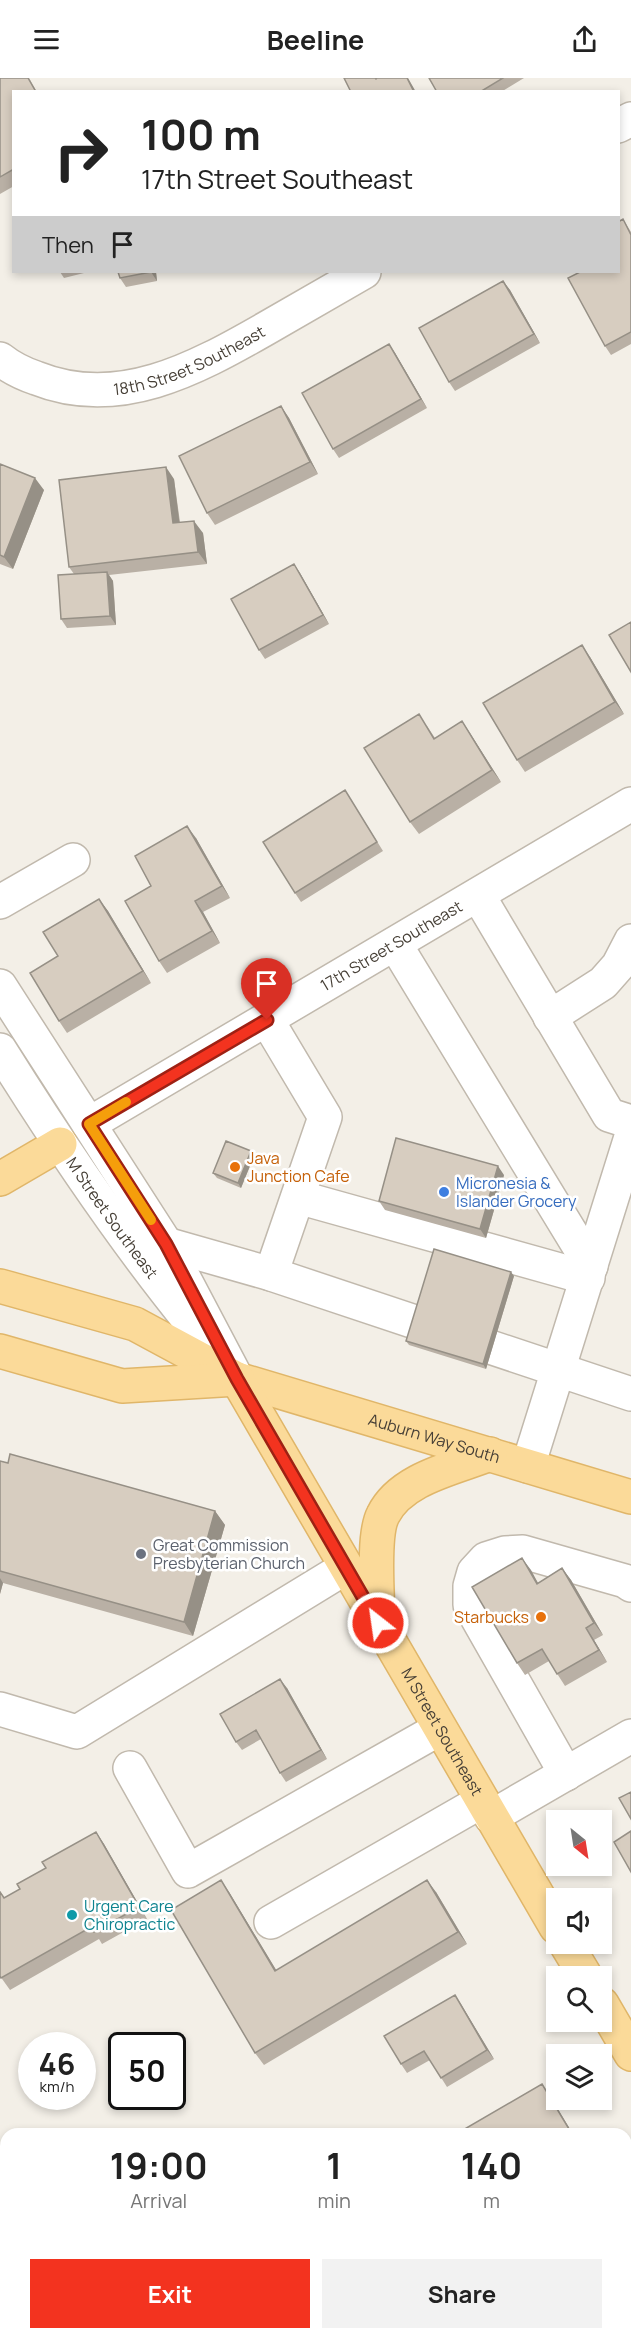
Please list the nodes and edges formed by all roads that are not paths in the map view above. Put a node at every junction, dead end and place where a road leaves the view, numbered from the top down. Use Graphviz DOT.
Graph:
graph roads {
  1 [pos="362,273"];
  2 [pos="2,360"];
  3 [pos="631,804"];
  4 [pos="73,860"];
  5 [pos="478,895"];
  6 [pos="0,902"];
  7 [pos="631,941"];
  8 [pos="395,944"];
  9 [pos="0,986"];
  10 [pos="550,1017"];
  11 [pos="267,1020"];
  12 [pos="0,1050"];
  13 [pos="631,1122"];
  14 [pos="89,1124"];
  15 [pos="631,1137"];
  16 [pos="60,1144"];
  17 [pos="0,1179"];
  18 [pos="298,1197"];
  19 [pos="166,1244"];
  20 [pos="590,1272"];
  21 [pos="271,1274"];
  22 [pos="0,1286"];
  23 [pos="0,1351"];
  24 [pos="559,1370"];
  25 [pos="237,1379"];
  26 [pos="631,1394"];
  27 [pos="490,1454"];
  28 [pos="528,1466"];
  29 [pos="631,1497"];
  30 [pos="345,1568"];
  31 [pos="631,1585"];
  32 [pos="378,1623"];
  33 [pos="0,1709"];
  34 [pos="440,1729"];
  35 [pos="631,1736"];
  36 [pos="130,1768"];
  37 [pos="566,1774"];
  38 [pos="487,1809"];
  39 [pos="546,1910"];
  40 [pos="271,1922"];
  41 [pos="612,2021"];
  42 [pos="631,2054"];
  1 -- 2 [label="street, 18th Street Southeast"];
  3 -- 5 [label="street, 17th Street Southeast"];
  4 -- 6 [label="street"];
  5 -- 8 [label="street, 17th Street Southeast"];
  5 -- 10 [label="street"];
  7 -- 10 [label="street"];
  8 -- 11 [label="street, 17th Street Southeast"];
  8 -- 20 [label="street"];
  9 -- 14 [label="street, M Street Southeast"];
  10 -- 13 [label="street"];
  11 -- 14 [label="street, 17th Street Southeast"];
  11 -- 18 [label="street"];
  12 -- 16 [label="street, M Street Southeast"];
  14 -- 19 [label="street, M Street Southeast"];
  15 -- 20 [label="street"];
  16 -- 17 [label="main road"];
  16 -- 25 [label="street, M Street Southeast"];
  18 -- 20 [label="street"];
  18 -- 21 [label="street"];
  19 -- 21 [label="street"];
  19 -- 25 [label="street, M Street Southeast"];
  20 -- 24 [label="street"];
  21 -- 24 [label="street"];
  22 -- 25 [label="main road, Auburn Way South"];
  23 -- 25 [label="main road, Auburn Way South"];
  24 -- 26 [label="street"];
  24 -- 28 [label="street"];
  25 -- 27 [label="main road, Auburn Way South"];
  25 -- 30 [label="main road, M Street Southeast"];
  27 -- 28 [label="main road, Auburn Way South"];
  27 -- 32 [label="main road"];
  28 -- 29 [label="main road, Auburn Way South"];
  30 -- 32 [label="main road, M Street Southeast"];
  30 -- 33 [label="street"];
  31 -- 37 [label="street"];
  32 -- 34 [label="main road, M Street Southeast"];
  34 -- 36 [label="street"];
  34 -- 38 [label="main road, M Street Southeast"];
  35 -- 37 [label="street"];
  37 -- 38 [label="street"];
  38 -- 39 [label="main road, M Street Southeast"];
  38 -- 40 [label="street"];
  41 -- 42 [label="main road"];
}
